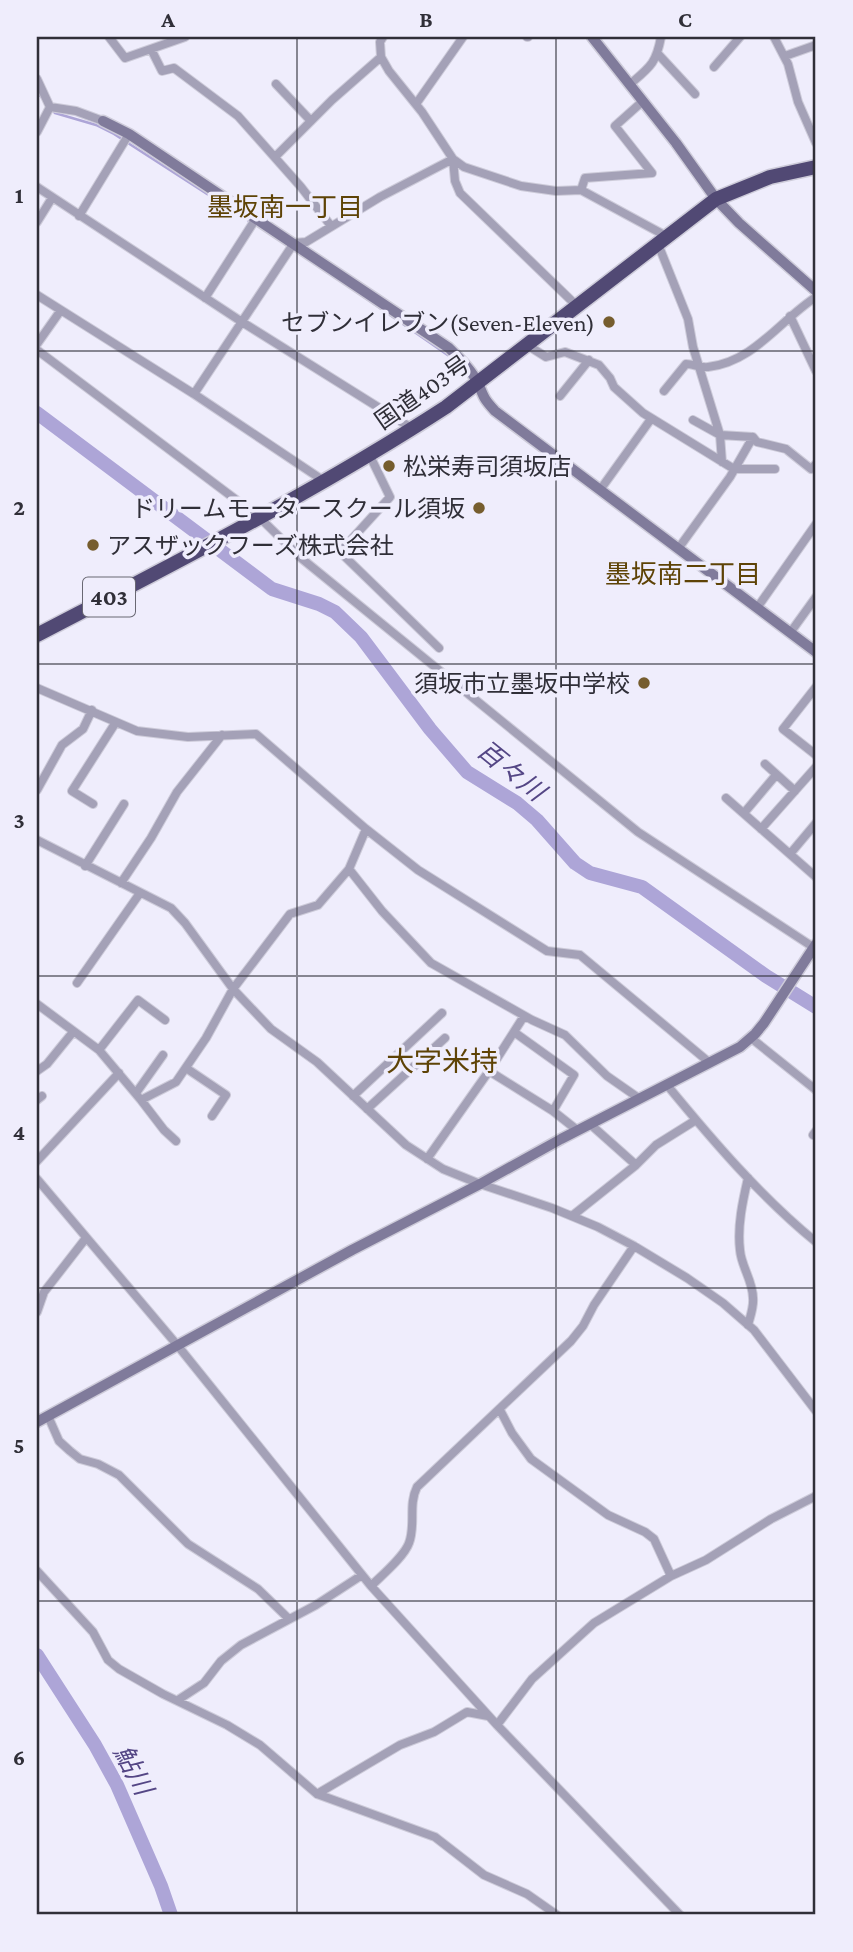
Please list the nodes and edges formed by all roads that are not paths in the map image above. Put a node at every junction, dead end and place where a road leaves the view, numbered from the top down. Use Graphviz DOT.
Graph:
graph roads {
  1 [pos="110,37"];
  2 [pos="185,37"];
  3 [pos="463,37"];
  4 [pos="592,37"];
  5 [pos="660,37"];
  6 [pos="740,37"];
  7 [pos="774,37"];
  8 [pos="379,38"];
  9 [pos="816,45"];
  10 [pos="151,49"];
  11 [pos="658,54"];
  12 [pos="785,56"];
  13 [pos="381,57"];
  14 [pos="713,67"];
  15 [pos="37,79"];
  16 [pos="276,84"];
  17 [pos="629,85"];
  18 [pos="695,94"];
  19 [pos="643,101"];
  20 [pos="416,104"];
  21 [pos="50,107"];
  22 [pos="103,121"];
  23 [pos="311,121"];
  24 [pos="37,132"];
  25 [pos="129,134"];
  26 [pos="816,144"];
  27 [pos="275,158"];
  28 [pos="453,159"];
  29 [pos="816,167"];
  30 [pos="37,187"];
  31 [pos="581,190"];
  32 [pos="52,198"];
  33 [pos="716,199"];
  34 [pos="79,216"];
  35 [pos="256,219"];
  36 [pos="37,222"];
  37 [pos="331,226"];
  38 [pos="663,240"];
  39 [pos="294,243"];
  40 [pos="816,291"];
  41 [pos="37,295"];
  42 [pos="816,297"];
  43 [pos="205,298"];
  44 [pos="577,306"];
  45 [pos="61,310"];
  46 [pos="790,316"];
  47 [pos="242,322"];
  48 [pos="37,344"];
  49 [pos="527,345"];
  50 [pos="37,350"];
  51 [pos="589,360"];
  52 [pos="698,366"];
  53 [pos="816,370"];
  54 [pos="478,383"];
  55 [pos="664,391"];
  56 [pos="194,394"];
  57 [pos="560,396"];
  58 [pos="652,419"];
  59 [pos="693,420"];
  60 [pos="413,429"];
  61 [pos="720,435"];
  62 [pos="753,436"];
  63 [pos="370,456"];
  64 [pos="722,462"];
  65 [pos="816,464"];
  66 [pos="734,469"];
  67 [pos="775,469"];
  68 [pos="324,481"];
  69 [pos="600,491"];
  70 [pos="257,518"];
  71 [pos="816,524"];
  72 [pos="678,549"];
  73 [pos="816,597"];
  74 [pos="757,608"];
  75 [pos="790,633"];
  76 [pos="37,635"];
  77 [pos="439,648"];
  78 [pos="816,652"];
  79 [pos="816,687"];
  80 [pos="37,688"];
  81 [pos="92,710"];
  82 [pos="116,722"];
  83 [pos="222,735"];
  84 [pos="816,755"];
  85 [pos="765,764"];
  86 [pos="816,767"];
  87 [pos="776,775"];
  88 [pos="37,790"];
  89 [pos="795,791"];
  90 [pos="726,798"];
  91 [pos="93,804"];
  92 [pos="124,804"];
  93 [pos="744,813"];
  94 [pos="816,823"];
  95 [pos="366,829"];
  96 [pos="761,829"];
  97 [pos="37,840"];
  98 [pos="790,854"];
  99 [pos="85,866"];
  100 [pos="349,869"];
  101 [pos="816,874"];
  102 [pos="121,883"];
  103 [pos="140,893"];
  104 [pos="814,947"];
  105 [pos="77,983"];
  106 [pos="233,989"];
  107 [pos="37,1003"];
  108 [pos="442,1013"];
  109 [pos="524,1016"];
  110 [pos="165,1020"];
  111 [pos="73,1032"];
  112 [pos="514,1032"];
  113 [pos="445,1038"];
  114 [pos="751,1038"];
  115 [pos="99,1050"];
  116 [pos="163,1055"];
  117 [pos="710,1063"];
  118 [pos="186,1068"];
  119 [pos="37,1071"];
  120 [pos="489,1071"];
  121 [pos="119,1073"];
  122 [pos="667,1085"];
  123 [pos="816,1090"];
  124 [pos="138,1096"];
  125 [pos="353,1096"];
  126 [pos="639,1099"];
  127 [pos="367,1110"];
  128 [pos="553,1111"];
  129 [pos="212,1116"];
  130 [pos="696,1120"];
  131 [pos="590,1124"];
  132 [pos="577,1130"];
  133 [pos="176,1141"];
  134 [pos="427,1159"];
  135 [pos="37,1161"];
  136 [pos="636,1165"];
  137 [pos="748,1178"];
  138 [pos="37,1179"];
  139 [pos="480,1184"];
  140 [pos="572,1216"];
  141 [pos="86,1238"];
  142 [pos="816,1242"];
  143 [pos="634,1246"];
  144 [pos="37,1312"];
  145 [pos="748,1325"];
  146 [pos="178,1346"];
  147 [pos="500,1410"];
  148 [pos="816,1411"];
  149 [pos="48,1416"];
  150 [pos="37,1422"];
  151 [pos="816,1496"];
  152 [pos="37,1572"];
  153 [pos="362,1575"];
  154 [pos="671,1576"];
  155 [pos="372,1586"];
  156 [pos="289,1619"];
  157 [pos="178,1700"];
  158 [pos="489,1716"];
  159 [pos="497,1725"];
  160 [pos="317,1794"];
  161 [pos="557,1915"];
  162 [pos="680,1915"];
  1 -- 10 [label="street"];
  2 -- 10 [label="street"];
  3 -- 20 [label="street"];
  4 -- 17 [label="street"];
  5 -- 11 [label="street"];
  6 -- 14 [label="street"];
  7 -- 12 [label="street"];
  8 -- 13 [label="street"];
  9 -- 12 [label="street"];
  10 -- 27 [label="street"];
  11 -- 17 [label="street"];
  11 -- 18 [label="street"];
  12 -- 26 [label="street"];
  13 -- 20 [label="street"];
  13 -- 23 [label="street"];
  15 -- 21 [label="street"];
  16 -- 23 [label="street"];
  17 -- 19 [label="street"];
  19 -- 31 [label="street"];
  19 -- 33 [label="street"];
  20 -- 28 [label="street"];
  21 -- 22 [label="street"];
  21 -- 24 [label="street"];
  22 -- 25 [label="street"];
  23 -- 27 [label="street"];
  25 -- 34 [label="street"];
  25 -- 35 [label="street"];
  27 -- 37 [label="street"];
  28 -- 31 [label="street"];
  28 -- 37 [label="street"];
  28 -- 44 [label="street"];
  29 -- 33 [label="highway, 国道403号 / 403"];
  30 -- 32 [label="street"];
  31 -- 38 [label="street"];
  32 -- 34 [label="street"];
  32 -- 36 [label="street"];
  33 -- 38 [label="highway, 国道403号 / 403"];
  33 -- 40 [label="street"];
  34 -- 43 [label="street"];
  35 -- 39 [label="street"];
  35 -- 43 [label="street"];
  37 -- 39 [label="street"];
  38 -- 44 [label="highway, 国道403号 / 403"];
  38 -- 52 [label="street"];
  39 -- 47 [label="street"];
  39 -- 54 [label="street"];
  41 -- 45 [label="street"];
  42 -- 46 [label="street"];
  43 -- 47 [label="street"];
  44 -- 49 [label="highway, 国道403号 / 403"];
  45 -- 48 [label="street"];
  45 -- 56 [label="street"];
  46 -- 52 [label="street"];
  46 -- 53 [label="street"];
  47 -- 56 [label="street"];
  47 -- 60 [label="street"];
  49 -- 51 [label="street"];
  49 -- 54 [label="highway, 国道403号 / 403"];
  50 -- 70 [label="street"];
  51 -- 57 [label="street"];
  51 -- 58 [label="street"];
  52 -- 55 [label="street"];
  52 -- 61 [label="street"];
  54 -- 60 [label="highway, 国道403号 / 403"];
  54 -- 69 [label="street"];
  56 -- 68 [label="street"];
  58 -- 64 [label="street"];
  58 -- 69 [label="street"];
  59 -- 61 [label="street"];
  60 -- 63 [label="highway, 国道403号 / 403"];
  61 -- 62 [label="street"];
  61 -- 64 [label="street"];
  62 -- 65 [label="street"];
  62 -- 66 [label="street"];
  63 -- 68 [label="highway, 国道403号 / 403"];
  63 -- 77 [label="street"];
  64 -- 66 [label="street"];
  66 -- 67 [label="street"];
  66 -- 72 [label="street"];
  68 -- 70 [label="highway, 国道403号 / 403"];
  69 -- 72 [label="street"];
  70 -- 76 [label="highway, 国道403号 / 403"];
  70 -- 104 [label="street"];
  71 -- 74 [label="street"];
  72 -- 74 [label="street"];
  73 -- 75 [label="street"];
  74 -- 75 [label="street"];
  75 -- 78 [label="street"];
  79 -- 84 [label="street"];
  80 -- 81 [label="street"];
  81 -- 82 [label="street"];
  81 -- 88 [label="street"];
  82 -- 83 [label="street"];
  82 -- 91 [label="street"];
  83 -- 95 [label="street"];
  83 -- 102 [label="street"];
  85 -- 87 [label="street"];
  86 -- 89 [label="street"];
  87 -- 89 [label="street"];
  87 -- 93 [label="street"];
  89 -- 96 [label="street"];
  90 -- 93 [label="street"];
  92 -- 99 [label="street"];
  93 -- 96 [label="street"];
  94 -- 98 [label="street"];
  95 -- 100 [label="street"];
  95 -- 117 [label="street"];
  96 -- 98 [label="street"];
  97 -- 99 [label="street"];
  98 -- 101 [label="street"];
  99 -- 102 [label="street"];
  100 -- 106 [label="street"];
  100 -- 109 [label="street"];
  102 -- 103 [label="street"];
  103 -- 105 [label="street"];
  103 -- 106 [label="street"];
  104 -- 114 [label="street"];
  106 -- 118 [label="street"];
  106 -- 125 [label="street"];
  107 -- 111 [label="street"];
  108 -- 125 [label="street"];
  109 -- 112 [label="street"];
  109 -- 126 [label="street"];
  110 -- 115 [label="street"];
  111 -- 115 [label="street"];
  111 -- 119 [label="street"];
  112 -- 120 [label="street"];
  112 -- 128 [label="street"];
  113 -- 127 [label="street"];
  114 -- 117 [label="street"];
  114 -- 123 [label="street"];
  115 -- 121 [label="street"];
  116 -- 124 [label="street"];
  117 -- 122 [label="street"];
  118 -- 124 [label="street"];
  118 -- 129 [label="street"];
  120 -- 128 [label="street"];
  120 -- 134 [label="street"];
  121 -- 124 [label="street"];
  121 -- 135 [label="street"];
  122 -- 126 [label="street"];
  122 -- 130 [label="street"];
  124 -- 133 [label="street"];
  125 -- 127 [label="street"];
  126 -- 131 [label="street"];
  127 -- 134 [label="street"];
  128 -- 132 [label="street"];
  130 -- 136 [label="street"];
  130 -- 137 [label="street"];
  131 -- 132 [label="street"];
  131 -- 136 [label="street"];
  132 -- 139 [label="street"];
  134 -- 139 [label="street"];
  136 -- 140 [label="street"];
  137 -- 142 [label="street"];
  137 -- 145 [label="street"];
  138 -- 141 [label="street"];
  139 -- 140 [label="street"];
  139 -- 146 [label="street"];
  140 -- 143 [label="street"];
  141 -- 144 [label="street"];
  141 -- 146 [label="street"];
  143 -- 145 [label="street"];
  143 -- 147 [label="street"];
  145 -- 148 [label="street"];
  146 -- 149 [label="street"];
  146 -- 153 [label="street"];
  147 -- 154 [label="street"];
  147 -- 155 [label="street"];
  149 -- 150 [label="street"];
  149 -- 156 [label="street"];
  151 -- 154 [label="street"];
  152 -- 157 [label="street"];
  153 -- 155 [label="street"];
  153 -- 156 [label="street"];
  154 -- 159 [label="street"];
  155 -- 158 [label="street"];
  156 -- 157 [label="street"];
  157 -- 160 [label="street"];
  158 -- 159 [label="street"];
  158 -- 160 [label="street"];
  159 -- 162 [label="street"];
  160 -- 161 [label="street"];
}
